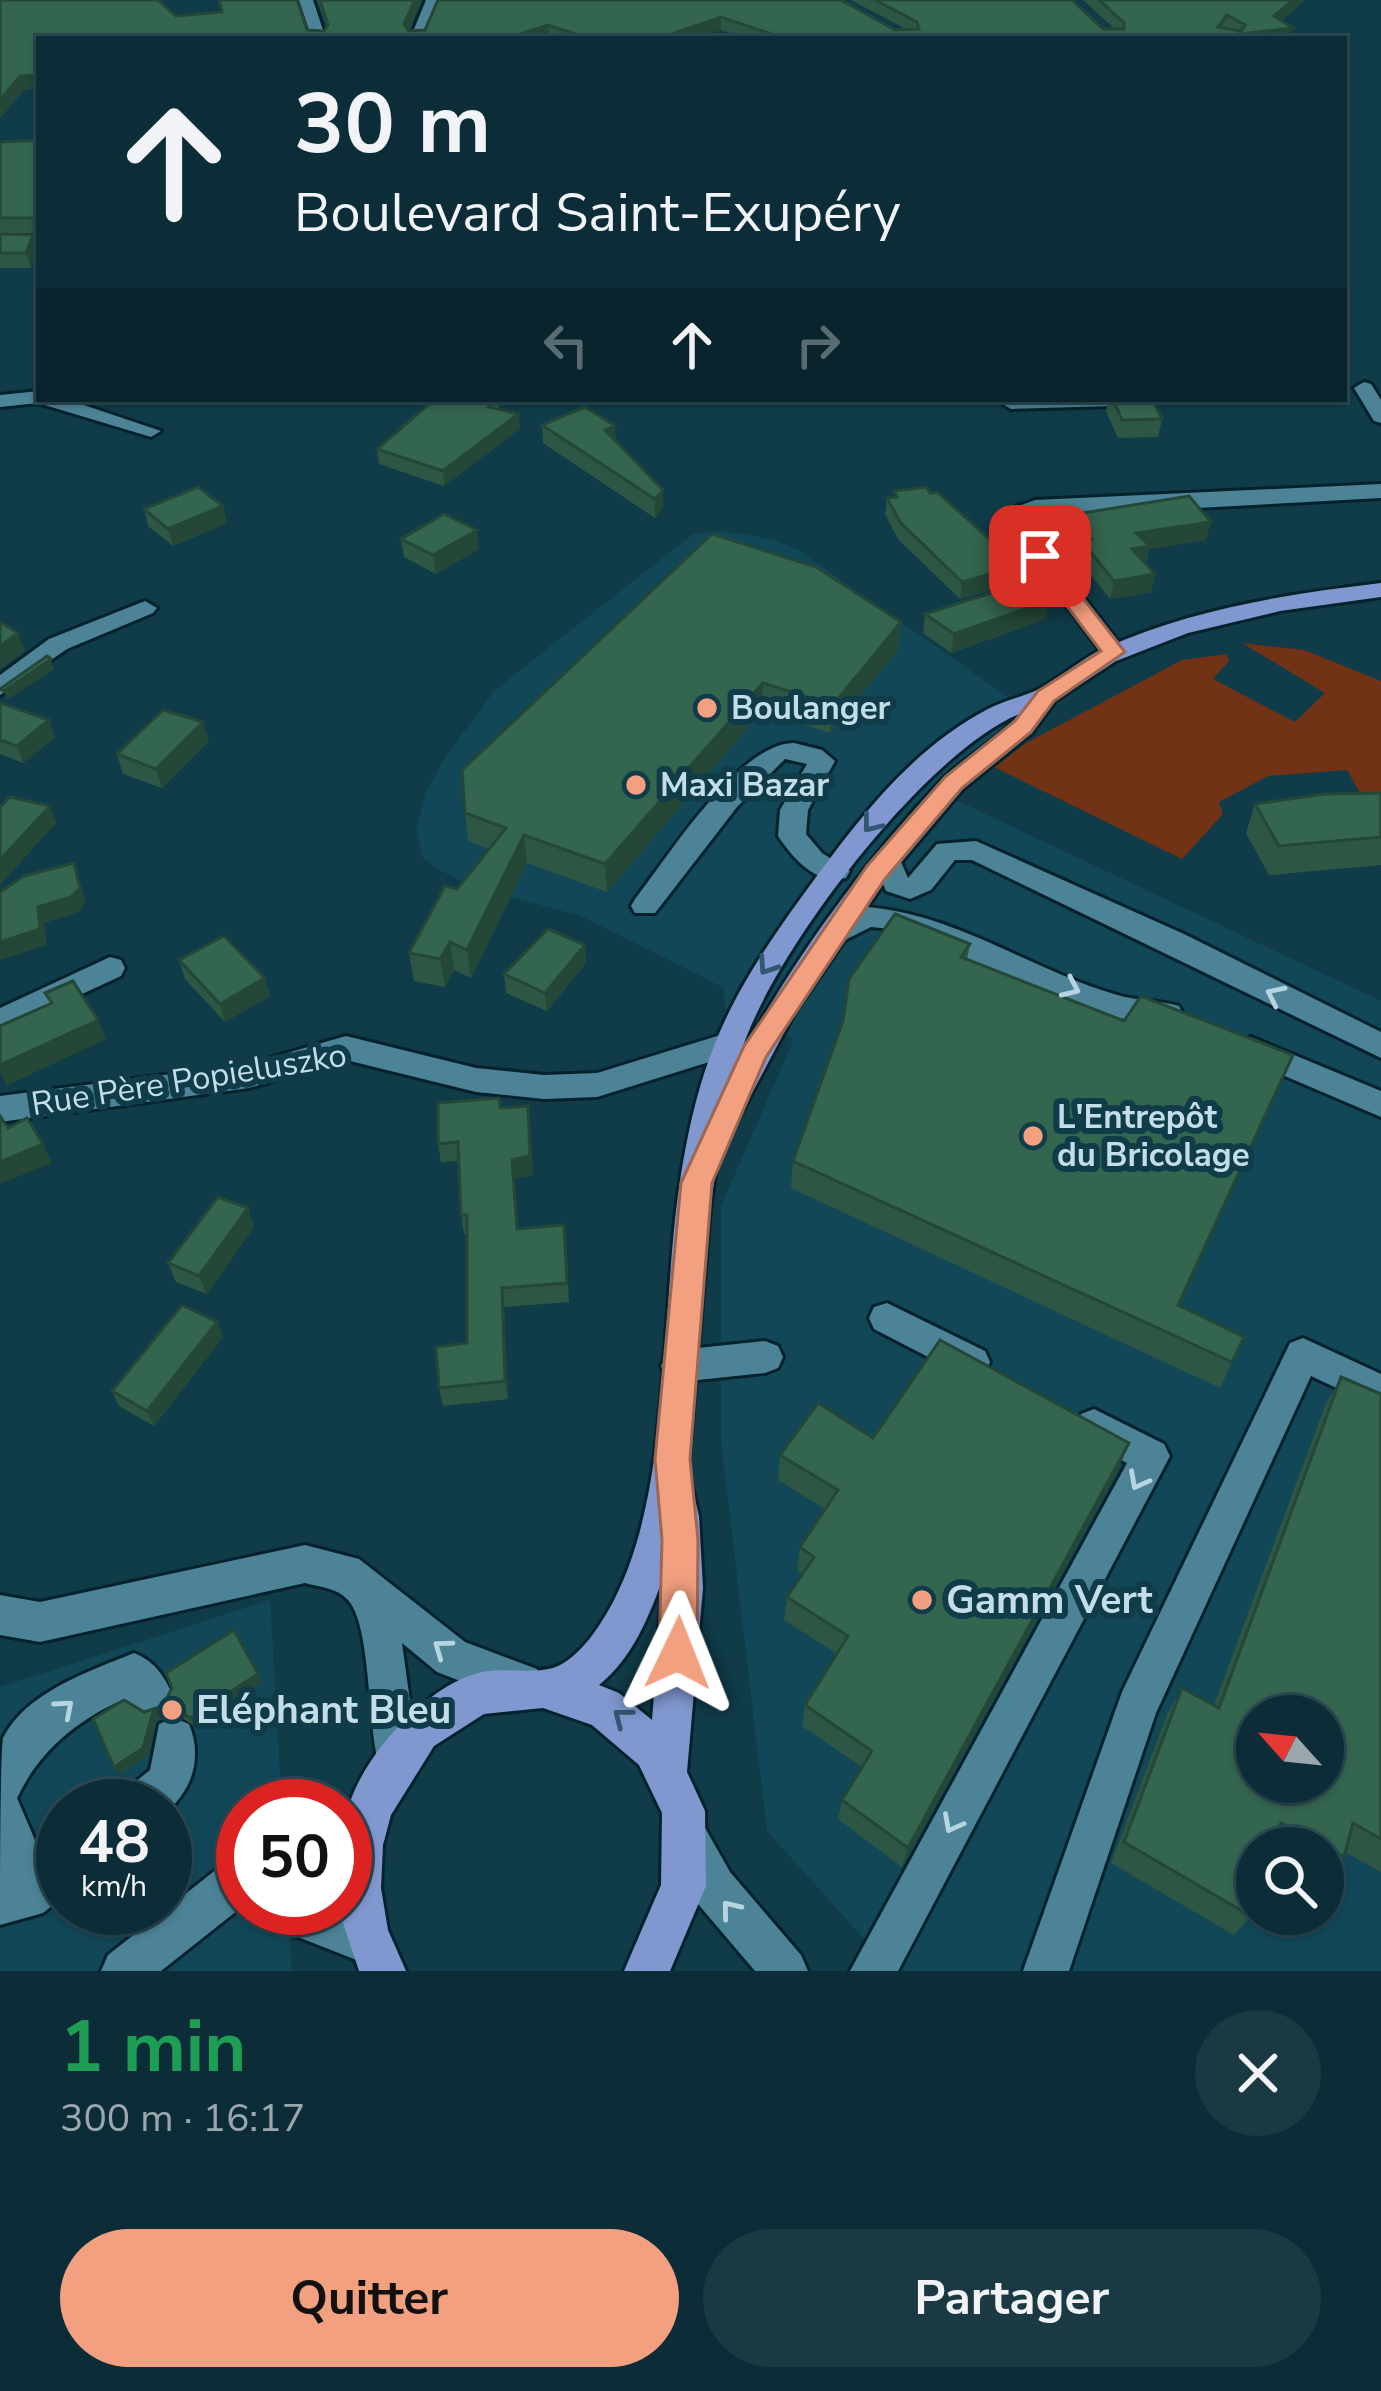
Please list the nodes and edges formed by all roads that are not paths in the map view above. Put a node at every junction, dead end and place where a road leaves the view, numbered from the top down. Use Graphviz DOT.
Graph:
graph roads {
  1 [pos="306,0"];
  2 [pos="433,0"];
  3 [pos="318,36"];
  4 [pos="418,36"];
  5 [pos="36,239"];
  6 [pos="0,241"];
  7 [pos="1364,388"];
  8 [pos="36,398"];
  9 [pos="0,400"];
  10 [pos="55,402"];
  11 [pos="1381,416"];
  12 [pos="151,431"];
  13 [pos="1381,491"];
  14 [pos="1379,589"];
  15 [pos="145,608"];
  16 [pos="1114,652"];
  17 [pos="0,687"];
  18 [pos="1046,696"];
  19 [pos="887,860"];
  20 [pos="836,871"];
  21 [pos="853,905"];
  22 [pos="645,906"];
  23 [pos="884,917"];
  24 [pos="831,935"];
  25 [pos="110,968"];
  26 [pos="0,1021"];
  27 [pos="1190,1023"];
  28 [pos="1222,1037"];
  29 [pos="727,1045"];
  30 [pos="1381,1046"];
  31 [pos="1379,1100"];
  32 [pos="0,1109"];
  33 [pos="697,1183"];
  34 [pos="887,1318"];
  35 [pos="764,1357"];
  36 [pos="679,1366"];
  37 [pos="1009,1382"];
  38 [pos="1381,1392"];
  39 [pos="1050,1403"];
  40 [pos="673,1459"];
  41 [pos="369,1591"];
  42 [pos="0,1615"];
  43 [pos="544,1687"];
  44 [pos="151,1694"];
  45 [pos="174,1739"];
  46 [pos="667,1769"];
  47 [pos="170,1779"];
  48 [pos="373,1786"];
  49 [pos="0,1787"];
  50 [pos="0,1810"];
  51 [pos="686,1839"];
  52 [pos="36,1890"];
  53 [pos="216,1899"];
  54 [pos="0,1900"];
  55 [pos="216,1911"];
  56 [pos="196,1915"];
  57 [pos="329,1935"];
  58 [pos="378,1963"];
  59 [pos="124,1971"];
  60 [pos="646,1971"];
  61 [pos="784,1971"];
  62 [pos="873,1971"];
  63 [pos="1046,1971"];
  1 -- 3 [label="street"];
  2 -- 4 [label="street"];
  5 -- 6 [label="street"];
  7 -- 11 [label="street"];
  8 -- 9 [label="street"];
  10 -- 12 [label="street"];
  13 -- 16 [label="street"];
  14 -- 16 [label="main road"];
  15 -- 17 [label="street"];
  16 -- 18 [label="main road"];
  18 -- 19 [label="main road"];
  18 -- 20 [label="main road, one-way"];
  19 -- 21 [label="main road"];
  30 -- 19 [label="street, one-way"];
  20 -- 21 [label="main road"];
  20 -- 22 [label="street"];
  20 -- 29 [label="main road, one-way"];
  21 -- 23 [label="street"];
  21 -- 24 [label="main road"];
  23 -- 24 [label="street"];
  23 -- 27 [label="street, one-way"];
  24 -- 33 [label="main road"];
  25 -- 26 [label="street"];
  28 -- 31 [label="street"];
  29 -- 32 [label="street, Rue Père Popieluszko"];
  29 -- 33 [label="main road"];
  33 -- 36 [label="main road"];
  34 -- 37 [label="street"];
  35 -- 36 [label="street"];
  36 -- 40 [label="main road"];
  38 -- 63 [label="street"];
  39 -- 62 [label="street, one-way"];
  40 -- 43 [label="main road"];
  40 -- 46 [label="main road"];
  41 -- 42 [label="street"];
  43 -- 41 [label="street, one-way"];
  41 -- 48 [label="street"];
  46 -- 43 [label="main road, one-way"];
  43 -- 48 [label="main road"];
  49 -- 44 [label="street, one-way"];
  45 -- 47 [label="street"];
  46 -- 51 [label="main road"];
  48 -- 58 [label="main road"];
  50 -- 54 [label="street"];
  51 -- 60 [label="main road"];
  61 -- 51 [label="street, one-way"];
  52 -- 54 [label="street"];
  53 -- 56 [label="street"];
  55 -- 56 [label="street"];
  56 -- 59 [label="street"];
  57 -- 58 [label="street"];
}
